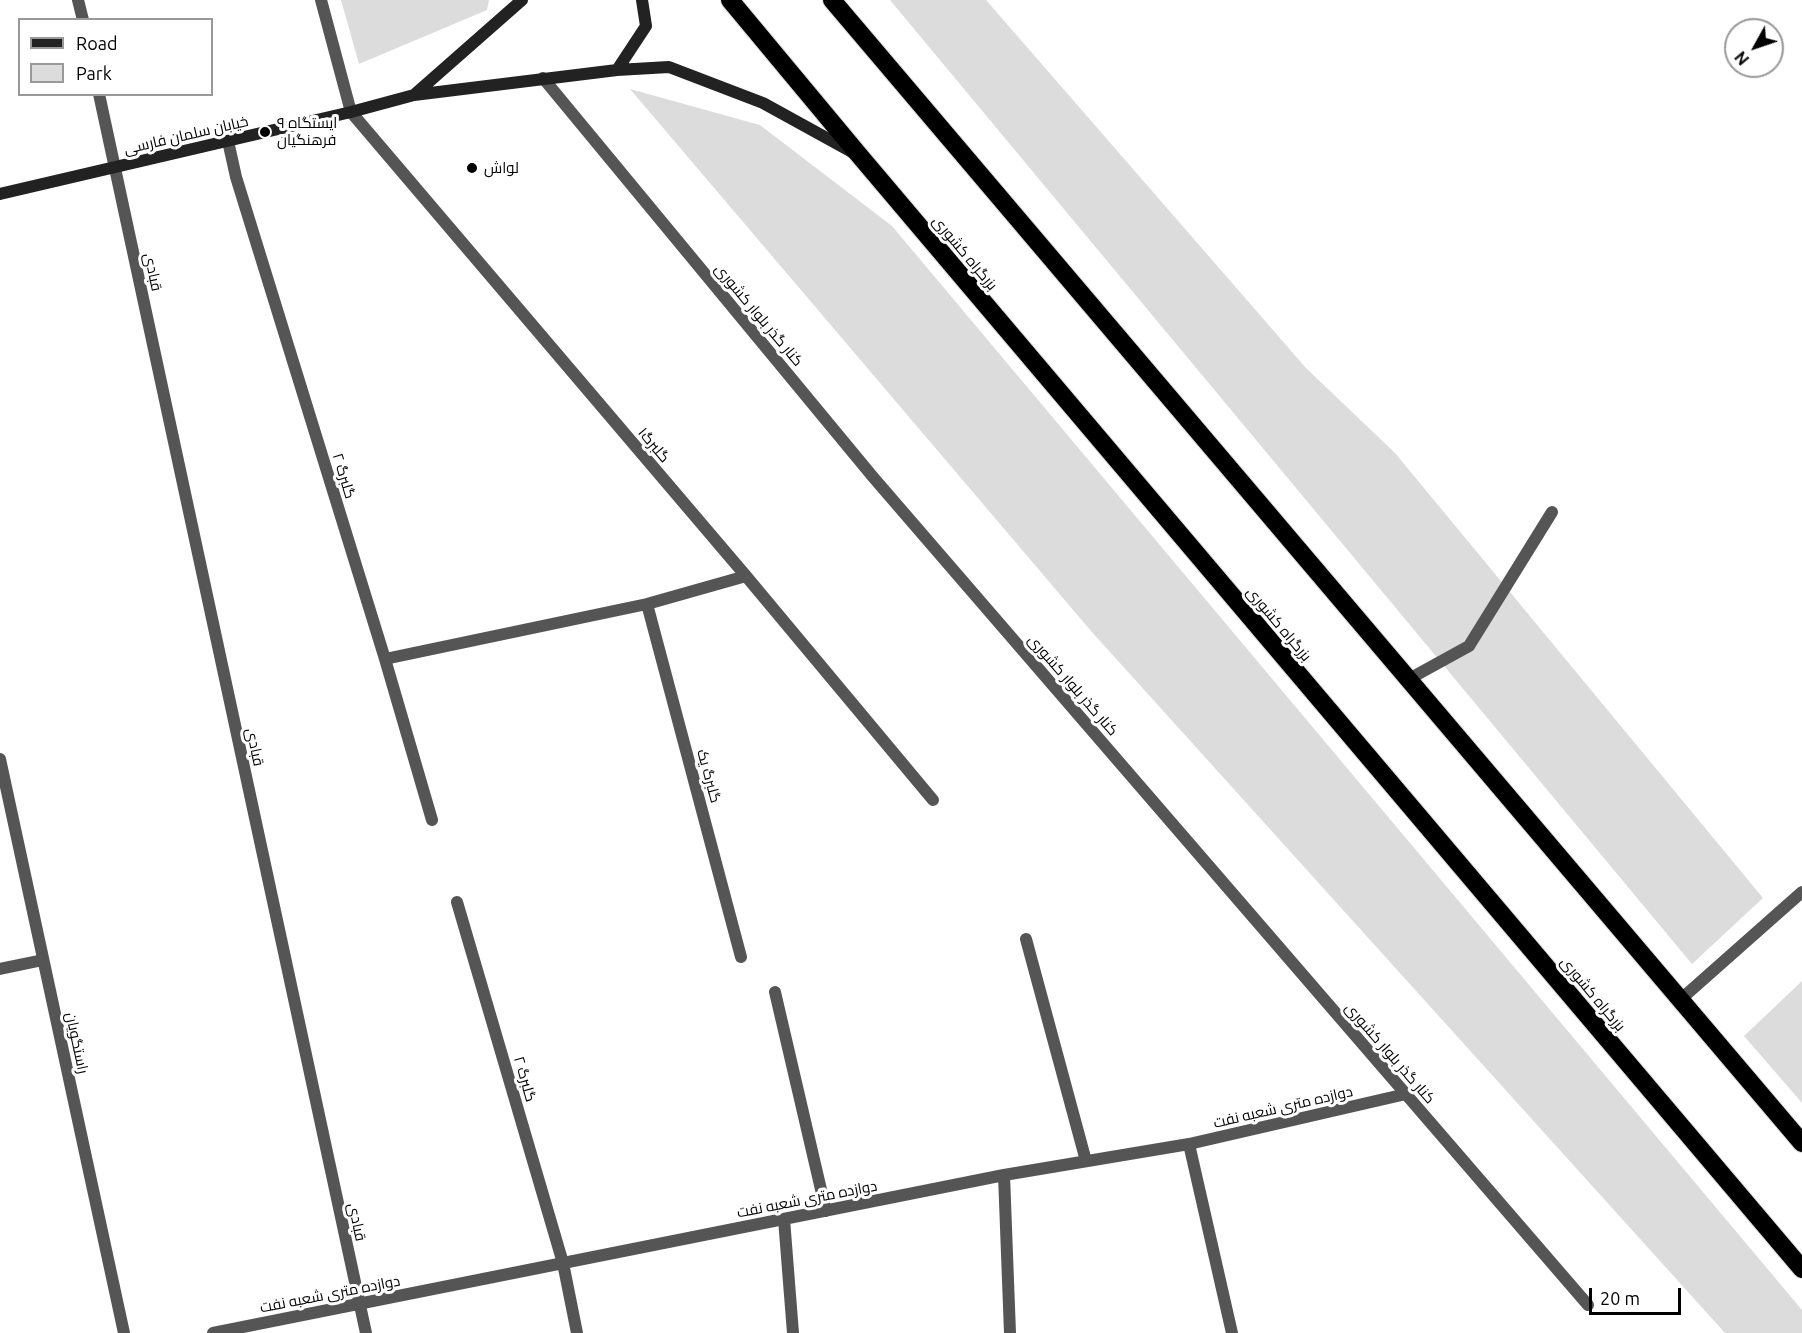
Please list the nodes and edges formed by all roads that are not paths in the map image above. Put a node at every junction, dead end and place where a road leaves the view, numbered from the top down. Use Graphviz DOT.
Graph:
graph roads {
  1 [pos="78,0"];
  2 [pos="321,0"];
  3 [pos="522,0"];
  4 [pos="642,0"];
  5 [pos="730,0"];
  6 [pos="832,0"];
  7 [pos="82,18"];
  8 [pos="616,70"];
  9 [pos="543,78"];
  10 [pos="414,95"];
  11 [pos="99,96"];
  12 [pos="351,112"];
  13 [pos="228,141"];
  14 [pos="859,155"];
  15 [pos="115,167"];
  16 [pos="0,194"];
  17 [pos="1552,512"];
  18 [pos="746,576"];
  19 [pos="647,604"];
  20 [pos="385,658"];
  21 [pos="1409,680"];
  22 [pos="0,759"];
  23 [pos="933,800"];
  24 [pos="432,820"];
  25 [pos="1802,891"];
  26 [pos="458,902"];
  27 [pos="1026,939"];
  28 [pos="741,957"];
  29 [pos="43,960"];
  30 [pos="0,969"];
  31 [pos="775,992"];
  32 [pos="1680,1000"];
  33 [pos="1406,1094"];
  34 [pos="1802,1143"];
  35 [pos="1189,1144"];
  36 [pos="1086,1161"];
  37 [pos="1004,1175"];
  38 [pos="826,1211"];
  39 [pos="784,1219"];
  40 [pos="563,1263"];
  41 [pos="1802,1269"];
  42 [pos="360,1304"];
  43 [pos="1588,1305"];
  44 [pos="124,1333"];
  45 [pos="213,1333"];
  46 [pos="366,1333"];
  47 [pos="577,1333"];
  48 [pos="793,1333"];
  49 [pos="1010,1333"];
  50 [pos="1232,1333"];
  1 -- 7 [label="street"];
  2 -- 12 [label="street"];
  3 -- 10 [label="street"];
  4 -- 8 [label="street"];
  5 -- 14 [label="highway, بزرگراه کشوری"];
  6 -- 21 [label="highway"];
  8 -- 9 [label="street, خیابان سلمان فارسی"];
  8 -- 14 [label="street, خیابان سلمان فارسی"];
  9 -- 10 [label="street, خیابان سلمان فارسی"];
  9 -- 33 [label="street, کنار گذر بلوار کشوری"];
  10 -- 12 [label="street, خیابان سلمان فارسی"];
  11 -- 15 [label="street, قبادی"];
  12 -- 13 [label="street, خیابان سلمان فارسی"];
  12 -- 18 [label="street, گلبرگ۱"];
  13 -- 15 [label="street, خیابان سلمان فارسی"];
  13 -- 20 [label="street, گلبرگ ۲"];
  14 -- 41 [label="highway, بزرگراه کشوری"];
  15 -- 16 [label="street, خیابان سلمان فارسی"];
  15 -- 42 [label="street, قبادی"];
  17 -- 21 [label="street"];
  18 -- 19 [label="street"];
  18 -- 23 [label="street, گلبرگ۱"];
  19 -- 20 [label="street"];
  19 -- 28 [label="street, گلبرگ یک"];
  20 -- 24 [label="street, گلبرگ ۲"];
  21 -- 32 [label="highway"];
  22 -- 29 [label="street, راستگویان"];
  25 -- 32 [label="street"];
  26 -- 40 [label="street, گلبرگ ۲"];
  27 -- 36 [label="street"];
  29 -- 30 [label="street"];
  29 -- 44 [label="street, راستگویان"];
  31 -- 38 [label="street"];
  32 -- 34 [label="highway"];
  33 -- 35 [label="street, دوازده متری شعبه نفت"];
  33 -- 43 [label="street, کنار گذر بلوار کشوری"];
  35 -- 36 [label="street, دوازده متری شعبه نفت"];
  35 -- 50 [label="street"];
  36 -- 37 [label="street, دوازده متری شعبه نفت"];
  37 -- 38 [label="street, دوازده متری شعبه نفت"];
  37 -- 49 [label="street"];
  38 -- 39 [label="street, دوازده متری شعبه نفت"];
  39 -- 40 [label="street, دوازده متری شعبه نفت"];
  39 -- 48 [label="street"];
  40 -- 42 [label="street, دوازده متری شعبه نفت"];
  40 -- 47 [label="street, گلبرگ ۲"];
  42 -- 45 [label="street, دوازده متری شعبه نفت"];
  42 -- 46 [label="street, قبادی"];
}
